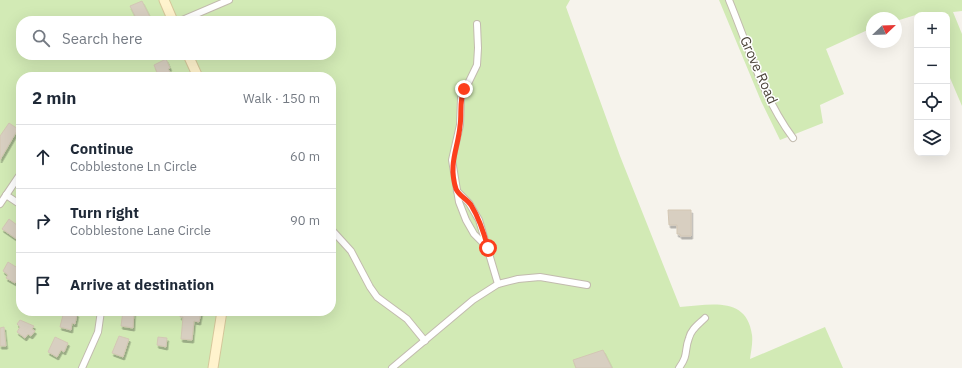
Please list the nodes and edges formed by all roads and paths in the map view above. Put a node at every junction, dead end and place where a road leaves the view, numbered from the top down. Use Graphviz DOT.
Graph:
graph roads {
  1 [pos="164,0"];
  2 [pos="229,0"];
  3 [pos="729,0"];
  4 [pos="171,16"];
  5 [pos="192,16"];
  6 [pos="477,24"];
  7 [pos="190,60"];
  8 [pos="196,72"];
  9 [pos="794,138"];
  10 [pos="16,180"];
  11 [pos="457,190"];
  12 [pos="6,195"];
  13 [pos="16,202"];
  14 [pos="0,204"];
  15 [pos="336,234"];
  16 [pos="488,248"];
  17 [pos="498,284"];
  18 [pos="587,285"];
  19 [pos="100,316"];
  20 [pos="221,316"];
  21 [pos="705,318"];
  22 [pos="425,341"];
  23 [pos="82,368"];
  24 [pos="213,368"];
  25 [pos="392,368"];
  26 [pos="679,368"];
  1 -- 4 [label="main road"];
  2 -- 5 [label="street"];
  3 -- 9 [label="street, Grove Road"];
  6 -- 11 [label="street"];
  7 -- 8 [label="main road"];
  10 -- 12 [label="street"];
  11 -- 16 [label="street"];
  11 -- 16 [label="street"];
  12 -- 13 [label="street"];
  12 -- 14 [label="street"];
  15 -- 22 [label="street"];
  16 -- 17 [label="street"];
  17 -- 18 [label="street"];
  17 -- 22 [label="street"];
  19 -- 23 [label="street"];
  20 -- 24 [label="main road"];
  21 -- 26 [label="street"];
  22 -- 25 [label="street"];
}
